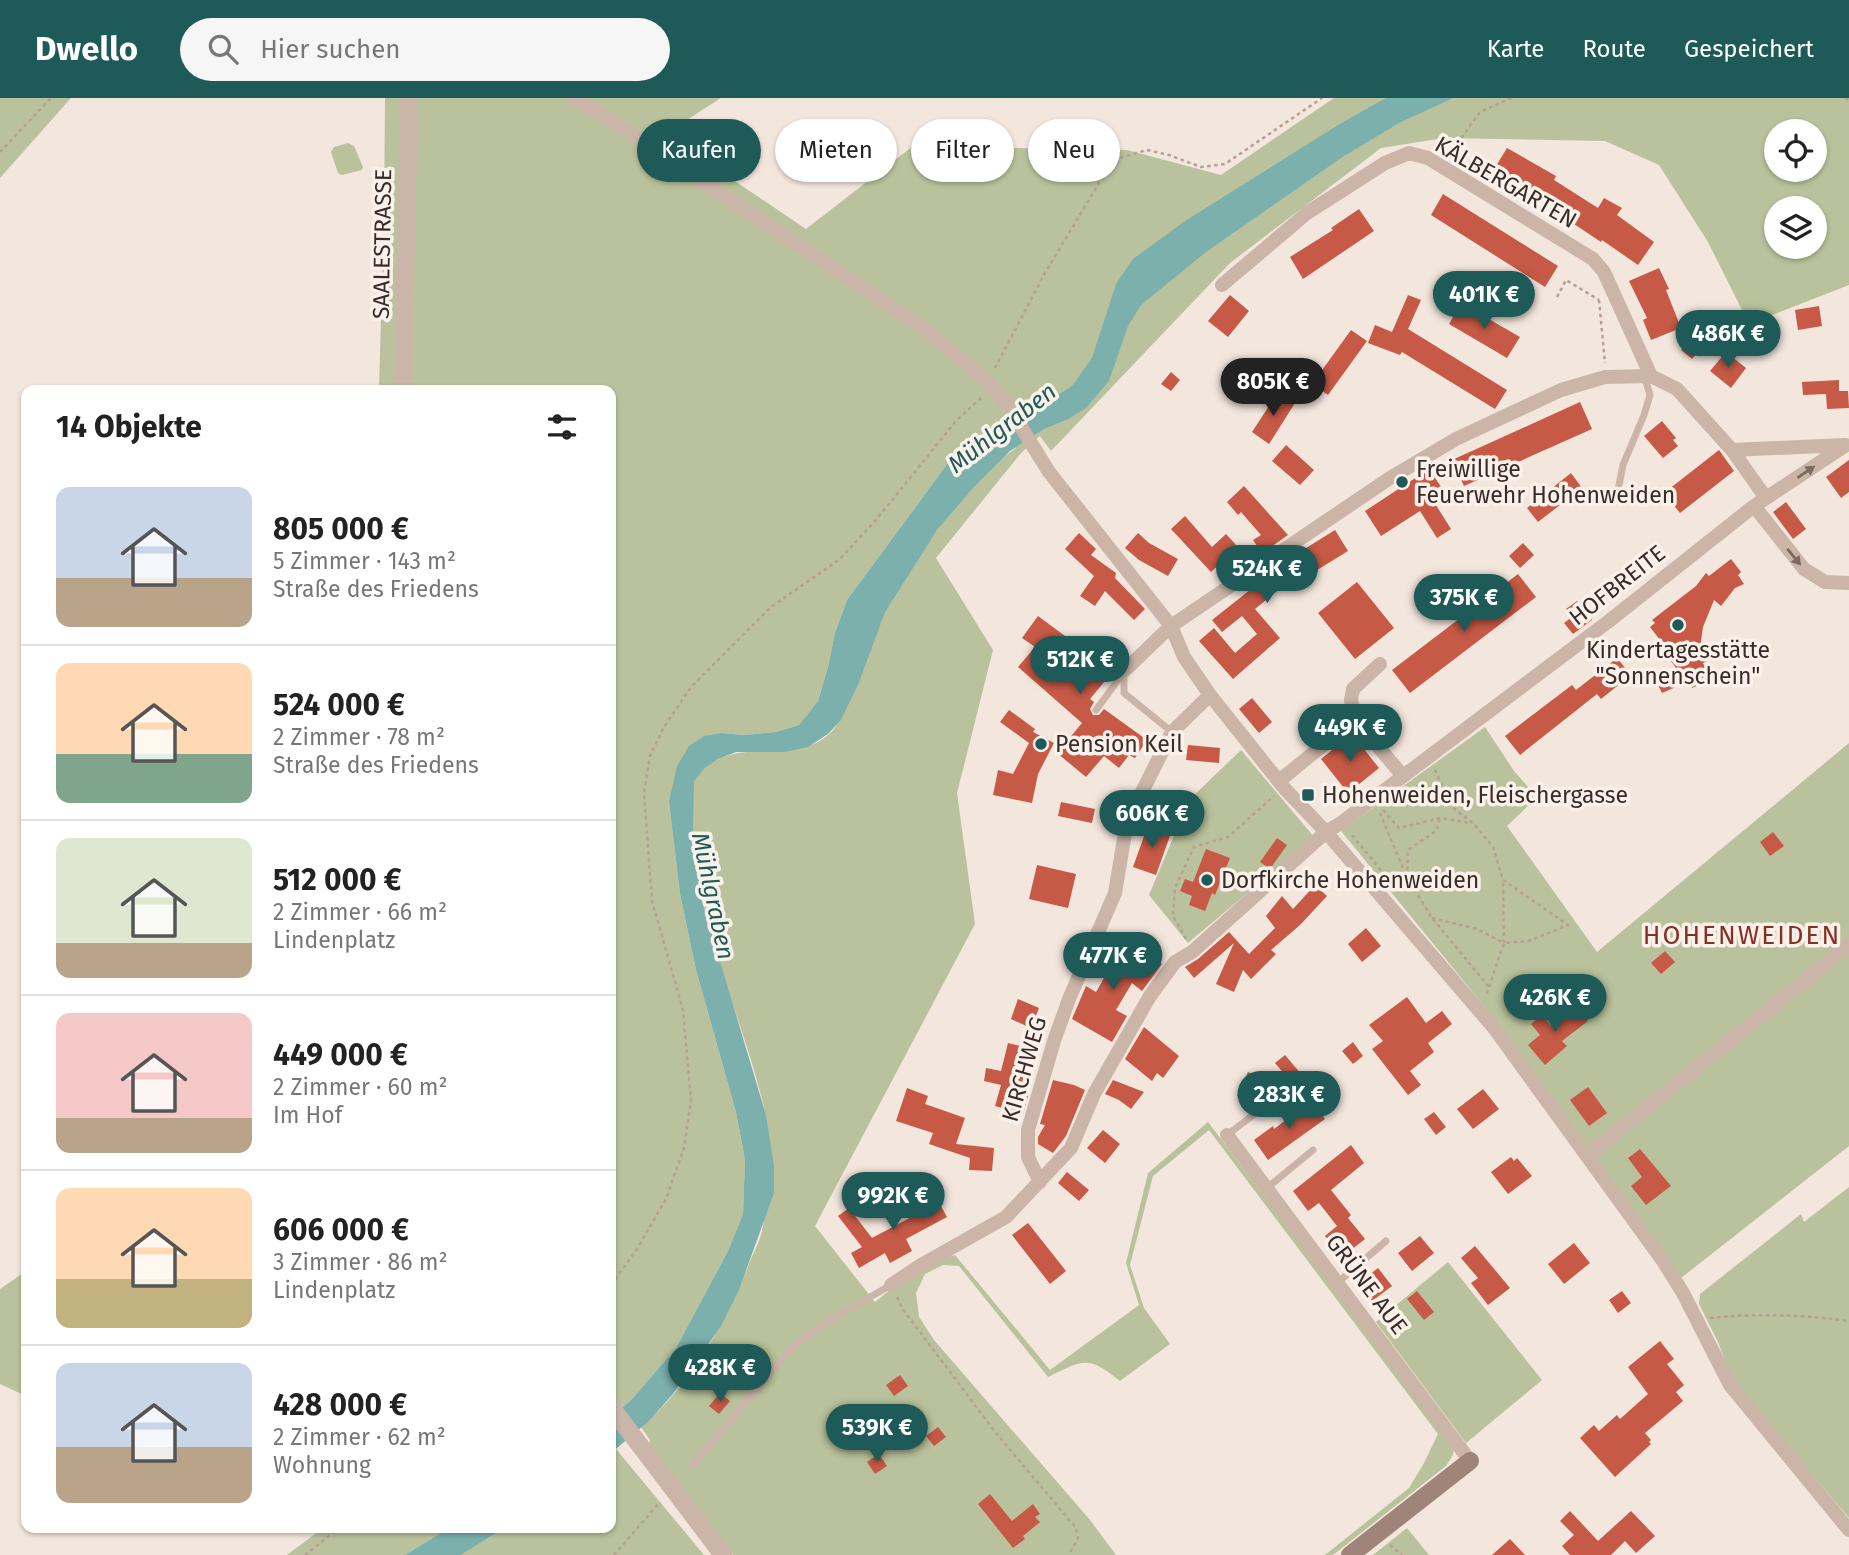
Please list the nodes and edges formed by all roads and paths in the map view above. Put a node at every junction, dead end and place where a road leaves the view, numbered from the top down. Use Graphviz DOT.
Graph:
graph roads {
  1 [pos="51,98"];
  2 [pos="409,98"];
  3 [pos="573,98"];
  4 [pos="1322,98"];
  5 [pos="1511,98"];
  6 [pos="0,152"];
  7 [pos="1441,166"];
  8 [pos="1222,285"];
  9 [pos="1598,291"];
  10 [pos="1557,297"];
  11 [pos="1599,300"];
  12 [pos="1647,375"];
  13 [pos="1605,377"];
  14 [pos="403,385"];
  15 [pos="992,387"];
  16 [pos="1848,445"];
  17 [pos="1732,450"];
  18 [pos="1618,490"];
  19 [pos="1760,502"];
  20 [pos="1849,583"];
  21 [pos="1171,626"];
  22 [pos="1380,664"];
  23 [pos="1124,671"];
  24 [pos="1210,695"];
  25 [pos="1096,710"];
  26 [pos="1355,719"];
  27 [pos="1172,732"];
  28 [pos="1429,757"];
  29 [pos="1403,776"];
  30 [pos="1282,785"];
  31 [pos="1373,799"];
  32 [pos="1440,818"];
  33 [pos="1474,824"];
  34 [pos="1326,832"];
  35 [pos="1407,877"];
  36 [pos="1503,880"];
  37 [pos="1432,918"];
  38 [pos="1504,943"];
  39 [pos="1849,945"];
  40 [pos="1192,952"];
  41 [pos="1488,986"];
  42 [pos="1475,1007"];
  43 [pos="1278,1096"];
  44 [pos="1227,1135"];
  45 [pos="1313,1150"];
  46 [pos="1587,1157"];
  47 [pos="1040,1182"];
  48 [pos="1267,1188"];
  49 [pos="1386,1241"];
  50 [pos="616,1279"];
  51 [pos="1337,1283"];
  52 [pos="891,1285"];
  53 [pos="1697,1319"];
  54 [pos="1849,1321"];
  55 [pos="616,1414"];
  56 [pos="1470,1461"];
  57 [pos="693,1464"];
  58 [pos="664,1497"];
  59 [pos="1849,1530"];
  60 [pos="333,1533"];
  61 [pos="304,1555"];
  62 [pos="614,1555"];
  63 [pos="723,1555"];
  64 [pos="1069,1555"];
  65 [pos="1350,1555"];
  1 -- 6 [label="path"];
  2 -- 14 [label="street, SAALESTRASSE"];
  3 -- 15 [label="street"];
  4 -- 15 [label="path"];
  5 -- 7 [label="path"];
  7 -- 8 [label="street, KÄLBERGARTEN"];
  7 -- 12 [label="street, KÄLBERGARTEN"];
  9 -- 11 [label="path"];
  10 -- 11 [label="path"];
  11 -- 13 [label="path"];
  12 -- 13 [label="street"];
  12 -- 17 [label="street"];
  12 -- 18 [label="lane"];
  13 -- 21 [label="street"];
  15 -- 21 [label="street"];
  15 -- 50 [label="path"];
  16 -- 17 [label="street"];
  19 -- 16 [label="street, HOFBREITE, one-way"];
  17 -- 19 [label="street"];
  19 -- 20 [label="street, one-way"];
  19 -- 28 [label="street, HOFBREITE"];
  21 -- 23 [label="street"];
  21 -- 24 [label="street"];
  22 -- 26 [label="street"];
  23 -- 25 [label="lane"];
  23 -- 27 [label="lane"];
  24 -- 27 [label="street, KIRCHWEG"];
  24 -- 30 [label="street"];
  26 -- 29 [label="street"];
  26 -- 30 [label="street"];
  27 -- 47 [label="street, KIRCHWEG"];
  28 -- 29 [label="street, HOFBREITE"];
  28 -- 33 [label="path"];
  29 -- 31 [label="street, HOFBREITE"];
  30 -- 34 [label="street"];
  30 -- 40 [label="path"];
  31 -- 32 [label="path"];
  31 -- 34 [label="street, HOFBREITE"];
  31 -- 35 [label="path"];
  32 -- 33 [label="path"];
  32 -- 35 [label="path"];
  33 -- 36 [label="path"];
  34 -- 40 [label="street, HOFBREITE"];
  34 -- 42 [label="street"];
  35 -- 37 [label="path"];
  36 -- 38 [label="path"];
  36 -- 38 [label="path"];
  37 -- 38 [label="path"];
  37 -- 41 [label="path"];
  38 -- 41 [label="path"];
  39 -- 46 [label="street"];
  40 -- 47 [label="street, HOFBREITE"];
  41 -- 42 [label="path"];
  42 -- 46 [label="street"];
  43 -- 44 [label="lane"];
  44 -- 48 [label="street, GRÜNE AUE"];
  45 -- 48 [label="lane"];
  46 -- 53 [label="street"];
  47 -- 52 [label="street, HOFBREITE"];
  48 -- 51 [label="street, GRÜNE AUE"];
  49 -- 51 [label="lane"];
  51 -- 56 [label="street, GRÜNE AUE"];
  52 -- 57 [label="lane"];
  52 -- 64 [label="path"];
  53 -- 54 [label="path"];
  53 -- 59 [label="street"];
  55 -- 63 [label="street"];
  56 -- 65 [label="main road"];
  58 -- 62 [label="path"];
  60 -- 61 [label="path"];
}
